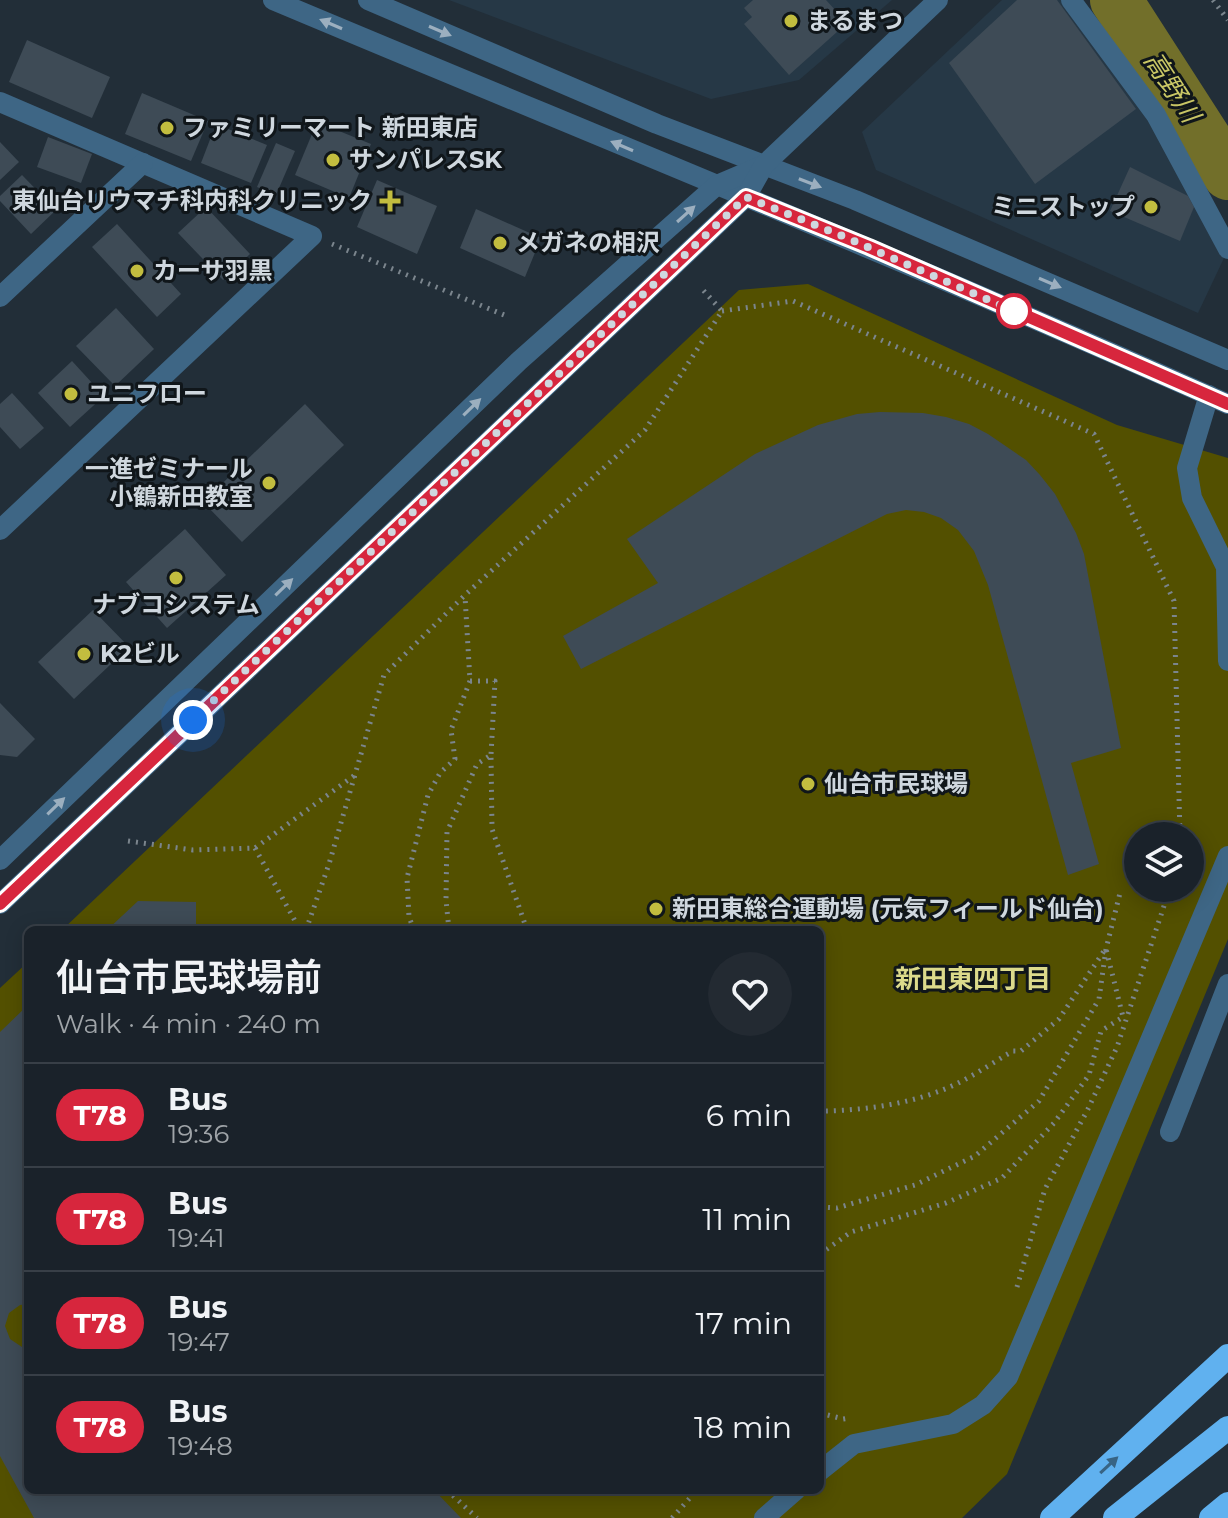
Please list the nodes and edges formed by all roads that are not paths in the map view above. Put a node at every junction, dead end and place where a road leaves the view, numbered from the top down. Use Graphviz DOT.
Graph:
graph roads {
  1 [pos="273,0"];
  2 [pos="368,0"];
  3 [pos="938,0"];
  4 [pos="1071,0"];
  5 [pos="0,102"];
  6 [pos="143,163"];
  7 [pos="764,165"];
  8 [pos="717,185"];
  9 [pos="746,197"];
  10 [pos="1228,249"];
  11 [pos="0,297"];
  12 [pos="1228,360"];
  13 [pos="1209,395"];
  14 [pos="1228,404"];
  15 [pos="0,530"];
  16 [pos="1228,661"];
  17 [pos="3,850"];
  18 [pos="1228,856"];
  19 [pos="32,873"];
  20 [pos="0,904"];
  21 [pos="1228,984"];
  22 [pos="1170,1132"];
  23 [pos="1228,1356"];
  24 [pos="1228,1428"];
  25 [pos="824,1468"];
  26 [pos="791,1494"];
  27 [pos="1228,1504"];
  28 [pos="764,1518"];
  29 [pos="1052,1518"];
  30 [pos="1115,1518"];
  31 [pos="1211,1518"];
  8 -- 1 [label="street, one-way"];
  2 -- 7 [label="street, one-way"];
  3 -- 7 [label="street"];
  4 -- 10 [label="street"];
  5 -- 6 [label="street"];
  6 -- 11 [label="street"];
  6 -- 15 [label="street"];
  7 -- 8 [label="street"];
  7 -- 9 [label="street"];
  7 -- 12 [label="street, one-way"];
  8 -- 9 [label="street"];
  17 -- 8 [label="street, one-way"];
  9 -- 13 [label="street"];
  9 -- 19 [label="street"];
  13 -- 14 [label="street"];
  13 -- 16 [label="street"];
  17 -- 19 [label="street"];
  18 -- 25 [label="street"];
  19 -- 20 [label="street"];
  21 -- 22 [label="street"];
  29 -- 23 [label="highway, one-way"];
  24 -- 30 [label="highway"];
  26 -- 28 [label="street"];
  27 -- 31 [label="highway"];
}
